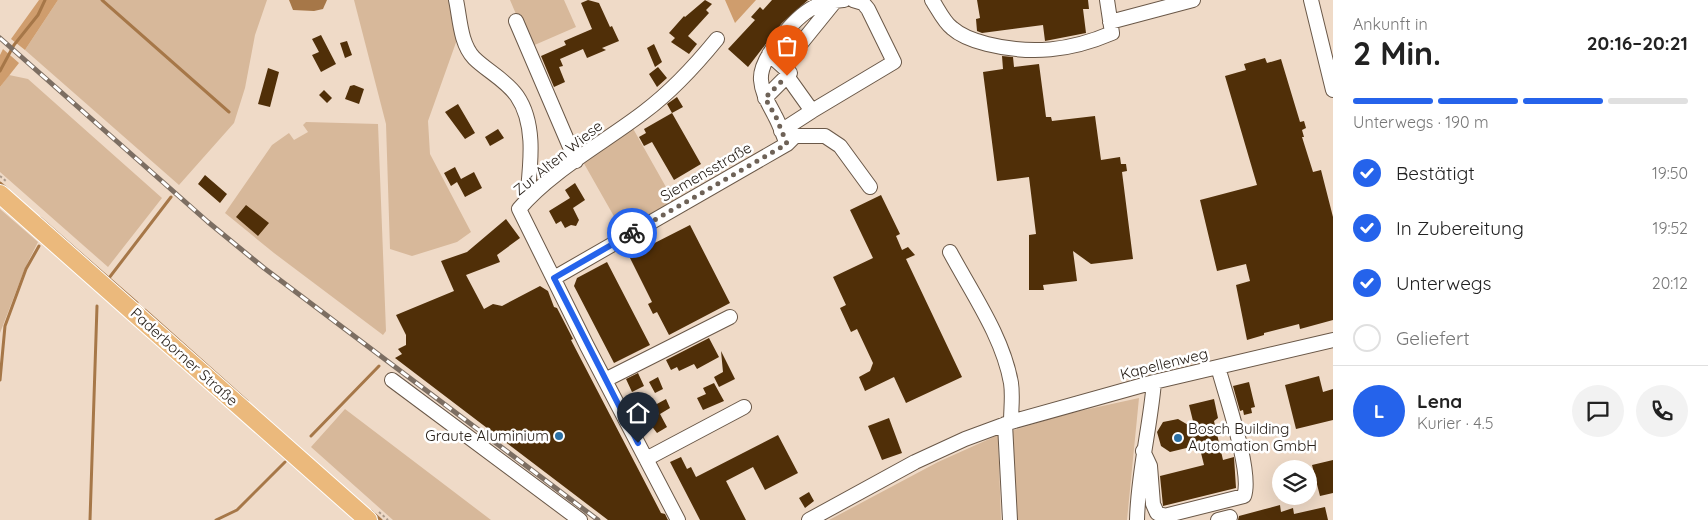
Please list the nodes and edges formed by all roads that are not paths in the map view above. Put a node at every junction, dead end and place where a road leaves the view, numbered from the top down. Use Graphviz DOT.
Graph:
graph roads {
  1 [pos="456,0"];
  2 [pos="838,0"];
  3 [pos="853,0"];
  4 [pos="932,0"];
  5 [pos="1107,0"];
  6 [pos="1193,0"];
  7 [pos="1310,0"];
  8 [pos="516,22"];
  9 [pos="1110,22"];
  10 [pos="717,39"];
  11 [pos="769,54"];
  12 [pos="787,76"];
  13 [pos="1333,90"];
  14 [pos="765,98"];
  15 [pos="812,111"];
  16 [pos="788,137"];
  17 [pos="576,161"];
  18 [pos="870,186"];
  19 [pos="0,194"];
  20 [pos="527,200"];
  21 [pos="950,252"];
  22 [pos="554,278"];
  23 [pos="730,318"];
  24 [pos="1333,340"];
  25 [pos="1218,367"];
  26 [pos="392,380"];
  27 [pos="605,380"];
  28 [pos="1154,382"];
  29 [pos="744,408"];
  30 [pos="1008,423"];
  31 [pos="1143,452"];
  32 [pos="646,459"];
  33 [pos="368,520"];
  34 [pos="580,520"];
  35 [pos="678,520"];
  36 [pos="809,520"];
  37 [pos="1010,520"];
  38 [pos="1137,520"];
  1 -- 20 [label="street"];
  2 -- 11 [label="street"];
  3 -- 15 [label="street, Siemensstraße"];
  4 -- 9 [label="street"];
  5 -- 9 [label="street"];
  6 -- 9 [label="street"];
  7 -- 13 [label="street"];
  8 -- 17 [label="street"];
  10 -- 17 [label="street, Zur Alten Wiese"];
  11 -- 12 [label="street"];
  11 -- 14 [label="street"];
  12 -- 14 [label="street"];
  12 -- 15 [label="street"];
  14 -- 16 [label="street"];
  15 -- 16 [label="street, Siemensstraße"];
  16 -- 18 [label="street"];
  16 -- 22 [label="street, Siemensstraße"];
  17 -- 20 [label="street, Zur Alten Wiese"];
  19 -- 33 [label="main road, Paderborner Straße"];
  20 -- 22 [label="street, Zur Alten Wiese"];
  21 -- 30 [label="street"];
  22 -- 27 [label="street, Zur Alten Wiese"];
  23 -- 27 [label="street"];
  24 -- 25 [label="street, Kapellenweg"];
  25 -- 28 [label="street, Kapellenweg"];
  25 -- 31 [label="street"];
  26 -- 34 [label="street"];
  27 -- 32 [label="street, Zur Alten Wiese"];
  28 -- 30 [label="street, Kapellenweg"];
  28 -- 31 [label="street"];
  29 -- 32 [label="street"];
  30 -- 36 [label="street, Kapellenweg"];
  30 -- 37 [label="street"];
  31 -- 38 [label="street"];
  32 -- 35 [label="street, Zur Alten Wiese"];
}
